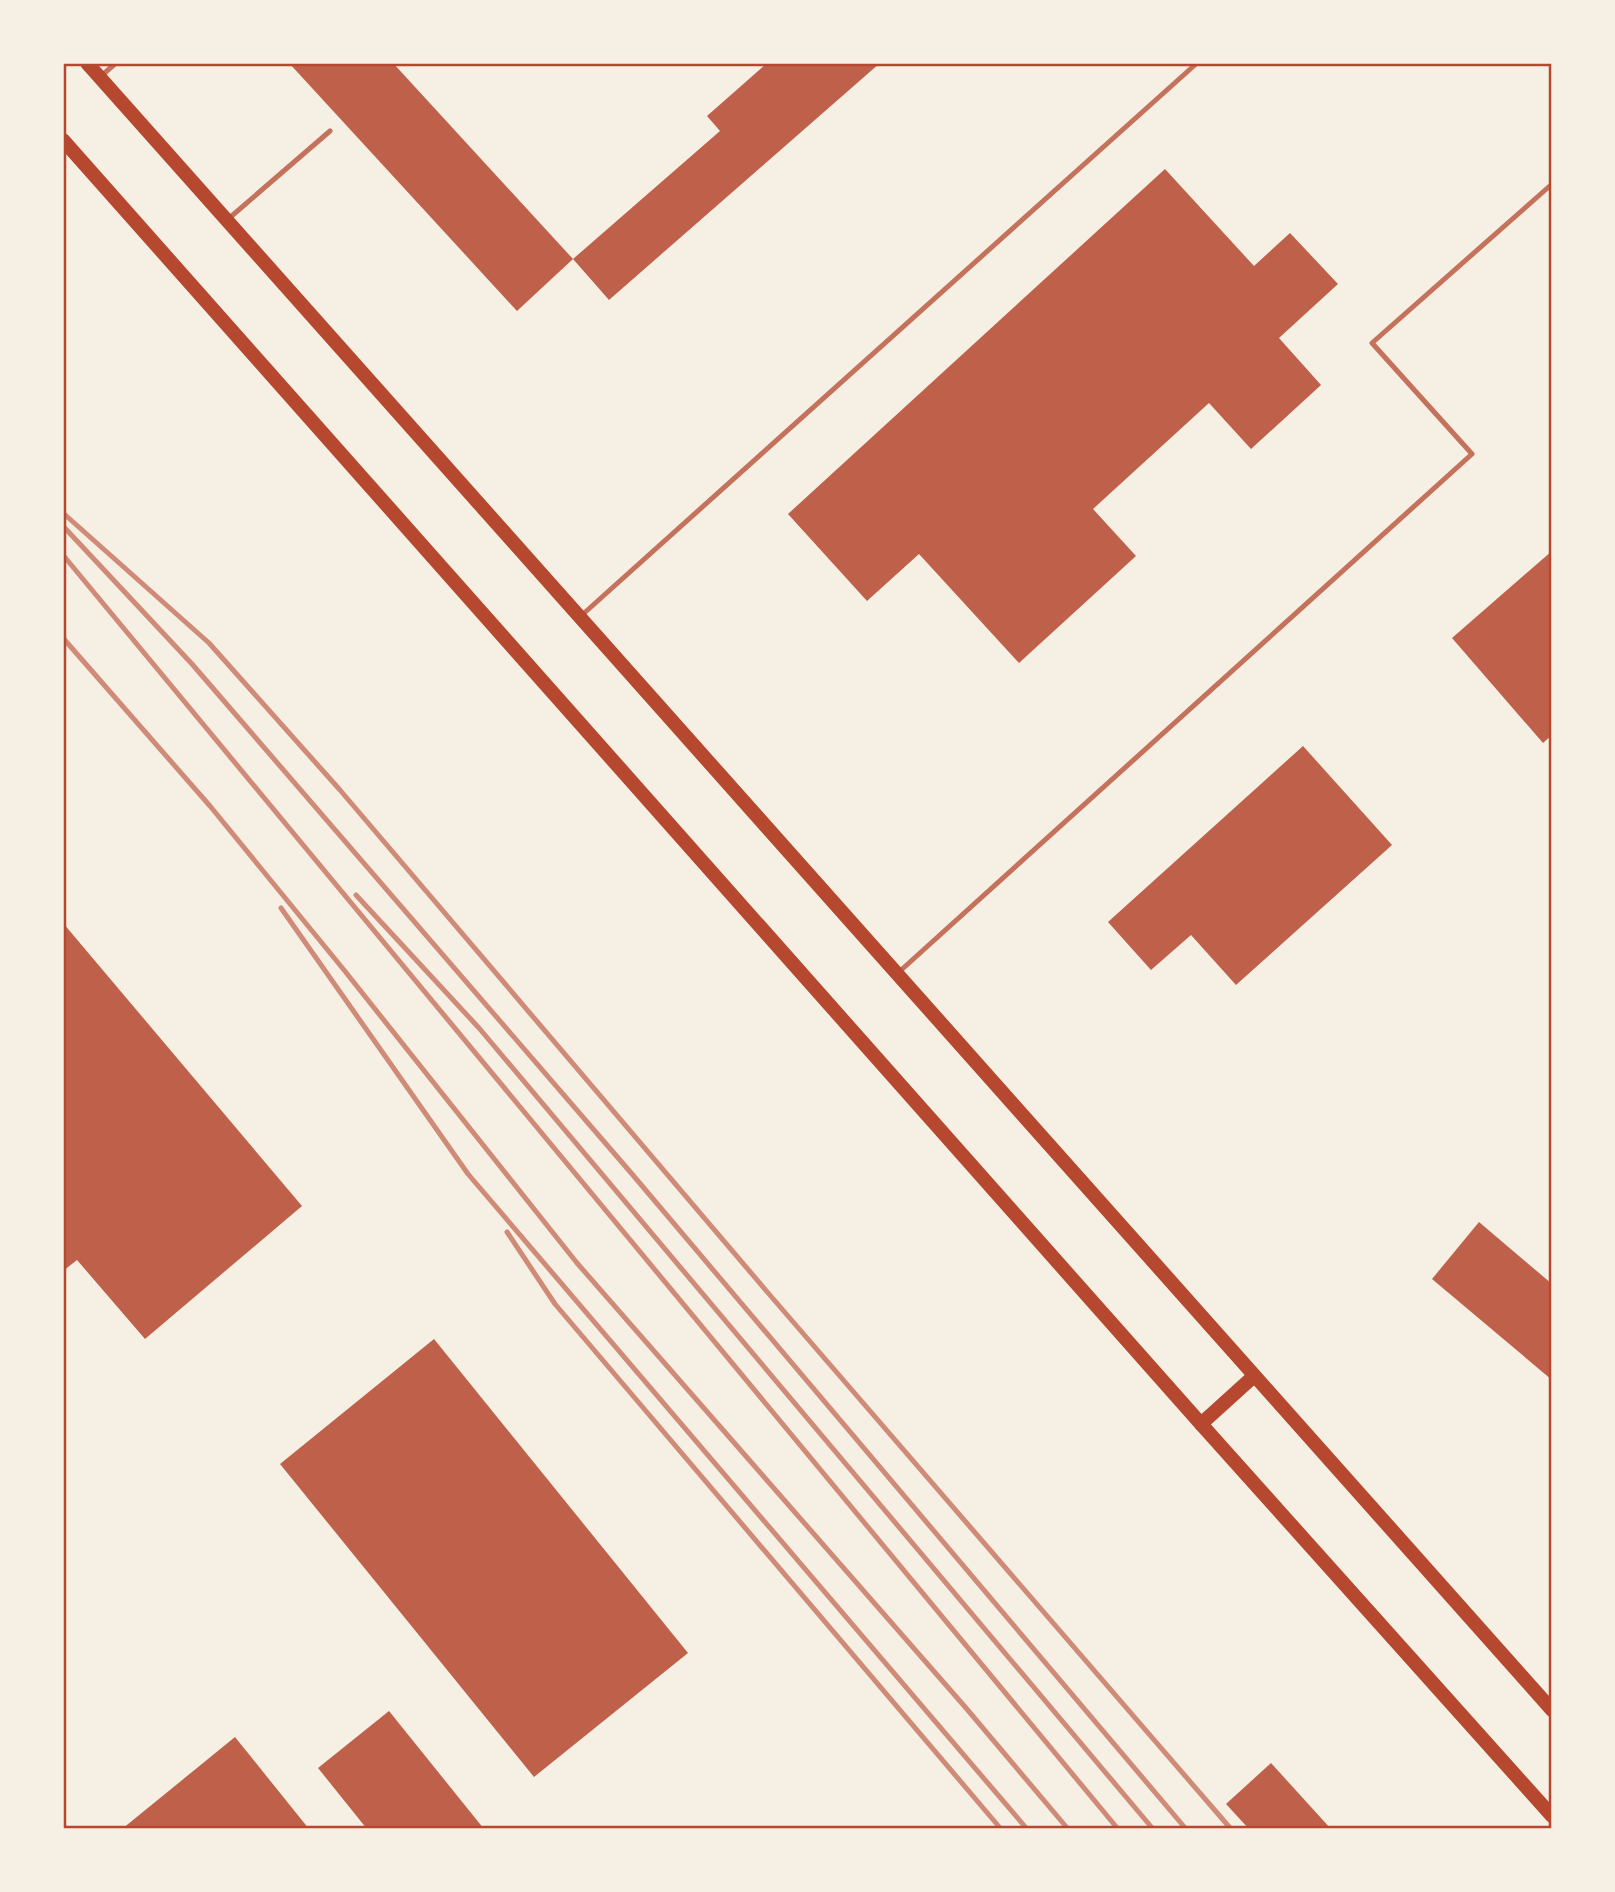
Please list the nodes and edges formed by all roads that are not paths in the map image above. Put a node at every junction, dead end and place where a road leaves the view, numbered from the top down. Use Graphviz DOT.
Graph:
graph roads {
  1 [pos="87,63"];
  2 [pos="116,63"];
  3 [pos="1197,63"];
  4 [pos="100,77"];
  5 [pos="331,131"];
  6 [pos="63,140"];
  7 [pos="1552,184"];
  8 [pos="227,220"];
  9 [pos="580,617"];
  10 [pos="897,974"];
  11 [pos="1254,1376"];
  12 [pos="1201,1424"];
  13 [pos="1552,1710"];
  14 [pos="1552,1816"];
  1 -- 4 [label="main road"];
  2 -- 4 [label="lane"];
  3 -- 9 [label="lane"];
  4 -- 8 [label="main road"];
  5 -- 8 [label="lane"];
  6 -- 12 [label="main road"];
  7 -- 10 [label="lane"];
  8 -- 9 [label="main road"];
  9 -- 10 [label="main road"];
  10 -- 11 [label="main road"];
  11 -- 12 [label="main road"];
  11 -- 13 [label="main road"];
  12 -- 14 [label="main road"];
}
